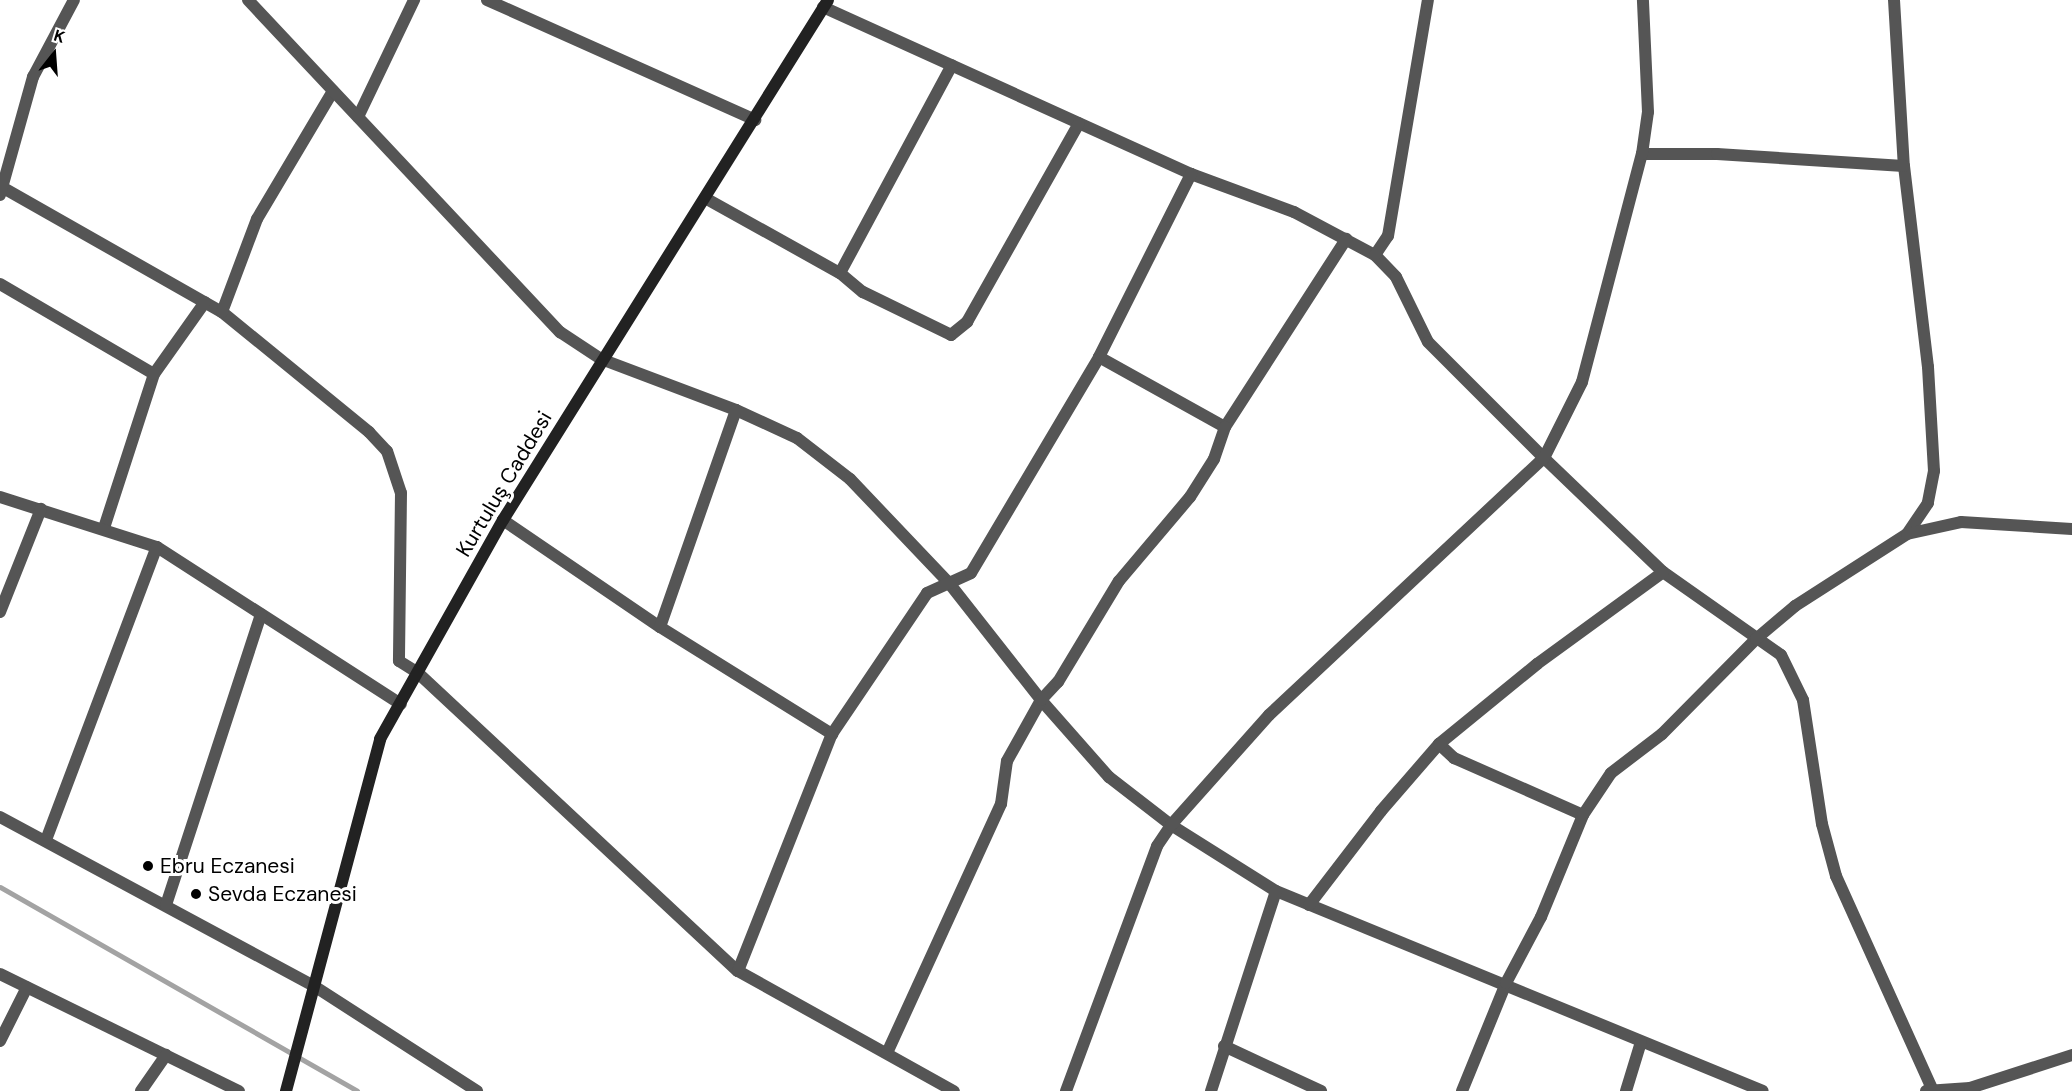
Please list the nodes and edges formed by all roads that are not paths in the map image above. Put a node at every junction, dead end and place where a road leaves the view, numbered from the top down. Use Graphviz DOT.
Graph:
graph roads {
  1 [pos="74,0"];
  2 [pos="248,0"];
  3 [pos="414,0"];
  4 [pos="487,0"];
  5 [pos="1428,0"];
  6 [pos="1643,0"];
  7 [pos="1894,0"];
  8 [pos="826,4"];
  9 [pos="952,65"];
  10 [pos="333,91"];
  11 [pos="358,117"];
  12 [pos="754,120"];
  13 [pos="1079,123"];
  14 [pos="1642,154"];
  15 [pos="1904,166"];
  16 [pos="1191,174"];
  17 [pos="1,189"];
  18 [pos="705,198"];
  19 [pos="1346,239"];
  20 [pos="1375,255"];
  21 [pos="840,273"];
  22 [pos="0,284"];
  23 [pos="205,302"];
  24 [pos="222,312"];
  25 [pos="1099,357"];
  26 [pos="602,359"];
  27 [pos="154,374"];
  28 [pos="736,410"];
  29 [pos="1225,428"];
  30 [pos="1544,458"];
  31 [pos="0,497"];
  32 [pos="41,509"];
  33 [pos="503,520"];
  34 [pos="104,528"];
  35 [pos="2072,529"];
  36 [pos="1907,534"];
  37 [pos="157,547"];
  38 [pos="1663,572"];
  39 [pos="949,583"];
  40 [pos="0,612"];
  41 [pos="261,614"];
  42 [pos="660,627"];
  43 [pos="1756,639"];
  44 [pos="418,673"];
  45 [pos="1041,700"];
  46 [pos="401,704"];
  47 [pos="832,734"];
  48 [pos="1439,744"];
  49 [pos="1582,815"];
  50 [pos="0,817"];
  51 [pos="1171,825"];
  52 [pos="46,840"];
  53 [pos="1276,891"];
  54 [pos="166,905"];
  55 [pos="1309,905"];
  56 [pos="738,971"];
  57 [pos="0,974"];
  58 [pos="1506,983"];
  59 [pos="314,986"];
  60 [pos="27,987"];
  61 [pos="0,1041"];
  62 [pos="1641,1042"];
  63 [pos="1224,1046"];
  64 [pos="887,1053"];
  65 [pos="166,1055"];
  66 [pos="2072,1055"];
  67 [pos="286,1090"];
  68 [pos="1929,1090"];
  69 [pos="1970,1090"];
  70 [pos="141,1091"];
  71 [pos="239,1091"];
  72 [pos="477,1091"];
  73 [pos="954,1091"];
  74 [pos="1066,1091"];
  75 [pos="1211,1091"];
  76 [pos="1321,1091"];
  77 [pos="1462,1091"];
  78 [pos="1626,1091"];
  79 [pos="1763,1091"];
  1 -- 17 [label="street"];
  2 -- 10 [label="street"];
  3 -- 11 [label="street"];
  4 -- 12 [label="street"];
  5 -- 20 [label="street"];
  6 -- 14 [label="street"];
  7 -- 15 [label="street"];
  8 -- 9 [label="street"];
  8 -- 12 [label="main road, Kurtuluş Caddesi"];
  9 -- 13 [label="street"];
  9 -- 21 [label="street"];
  10 -- 11 [label="street"];
  10 -- 24 [label="street"];
  11 -- 26 [label="street"];
  12 -- 18 [label="main road, Kurtuluş Caddesi"];
  13 -- 16 [label="street"];
  13 -- 21 [label="street"];
  14 -- 15 [label="street"];
  14 -- 30 [label="street"];
  15 -- 36 [label="street"];
  16 -- 19 [label="street"];
  16 -- 25 [label="street"];
  17 -- 23 [label="street"];
  18 -- 21 [label="street"];
  18 -- 26 [label="main road, Kurtuluş Caddesi"];
  19 -- 20 [label="street"];
  19 -- 29 [label="street"];
  20 -- 30 [label="street"];
  22 -- 27 [label="street"];
  23 -- 24 [label="street"];
  23 -- 27 [label="street"];
  24 -- 44 [label="street"];
  25 -- 29 [label="street"];
  25 -- 39 [label="street"];
  26 -- 28 [label="street"];
  26 -- 33 [label="main road, Kurtuluş Caddesi"];
  27 -- 34 [label="street"];
  28 -- 39 [label="street"];
  28 -- 42 [label="street"];
  29 -- 45 [label="street"];
  30 -- 38 [label="street"];
  30 -- 51 [label="street"];
  31 -- 32 [label="street"];
  32 -- 34 [label="street"];
  32 -- 40 [label="street"];
  33 -- 42 [label="street"];
  33 -- 44 [label="main road, Kurtuluş Caddesi"];
  34 -- 37 [label="street"];
  35 -- 36 [label="street"];
  36 -- 43 [label="street"];
  37 -- 41 [label="street"];
  37 -- 52 [label="street"];
  38 -- 43 [label="street"];
  38 -- 48 [label="street"];
  39 -- 45 [label="street"];
  39 -- 47 [label="street"];
  41 -- 46 [label="street"];
  41 -- 54 [label="street"];
  42 -- 47 [label="street"];
  43 -- 49 [label="street"];
  43 -- 68 [label="street"];
  44 -- 46 [label="main road, Kurtuluş Caddesi"];
  44 -- 56 [label="street"];
  45 -- 51 [label="street"];
  45 -- 64 [label="street"];
  46 -- 59 [label="main road, Kurtuluş Caddesi"];
  47 -- 56 [label="street"];
  48 -- 49 [label="street"];
  48 -- 55 [label="street"];
  49 -- 58 [label="street"];
  50 -- 52 [label="street"];
  51 -- 53 [label="street"];
  51 -- 74 [label="street"];
  52 -- 54 [label="street"];
  53 -- 55 [label="street"];
  53 -- 63 [label="street"];
  54 -- 59 [label="street"];
  55 -- 58 [label="street"];
  56 -- 64 [label="street"];
  57 -- 60 [label="street"];
  58 -- 62 [label="street"];
  58 -- 77 [label="street"];
  59 -- 67 [label="main road, Kurtuluş Caddesi"];
  59 -- 72 [label="street"];
  60 -- 61 [label="street"];
  60 -- 65 [label="street"];
  62 -- 78 [label="street"];
  62 -- 79 [label="street"];
  63 -- 75 [label="street"];
  63 -- 76 [label="street"];
  64 -- 73 [label="street"];
  65 -- 70 [label="street"];
  65 -- 71 [label="street"];
  66 -- 69 [label="street"];
  68 -- 69 [label="street"];
}
